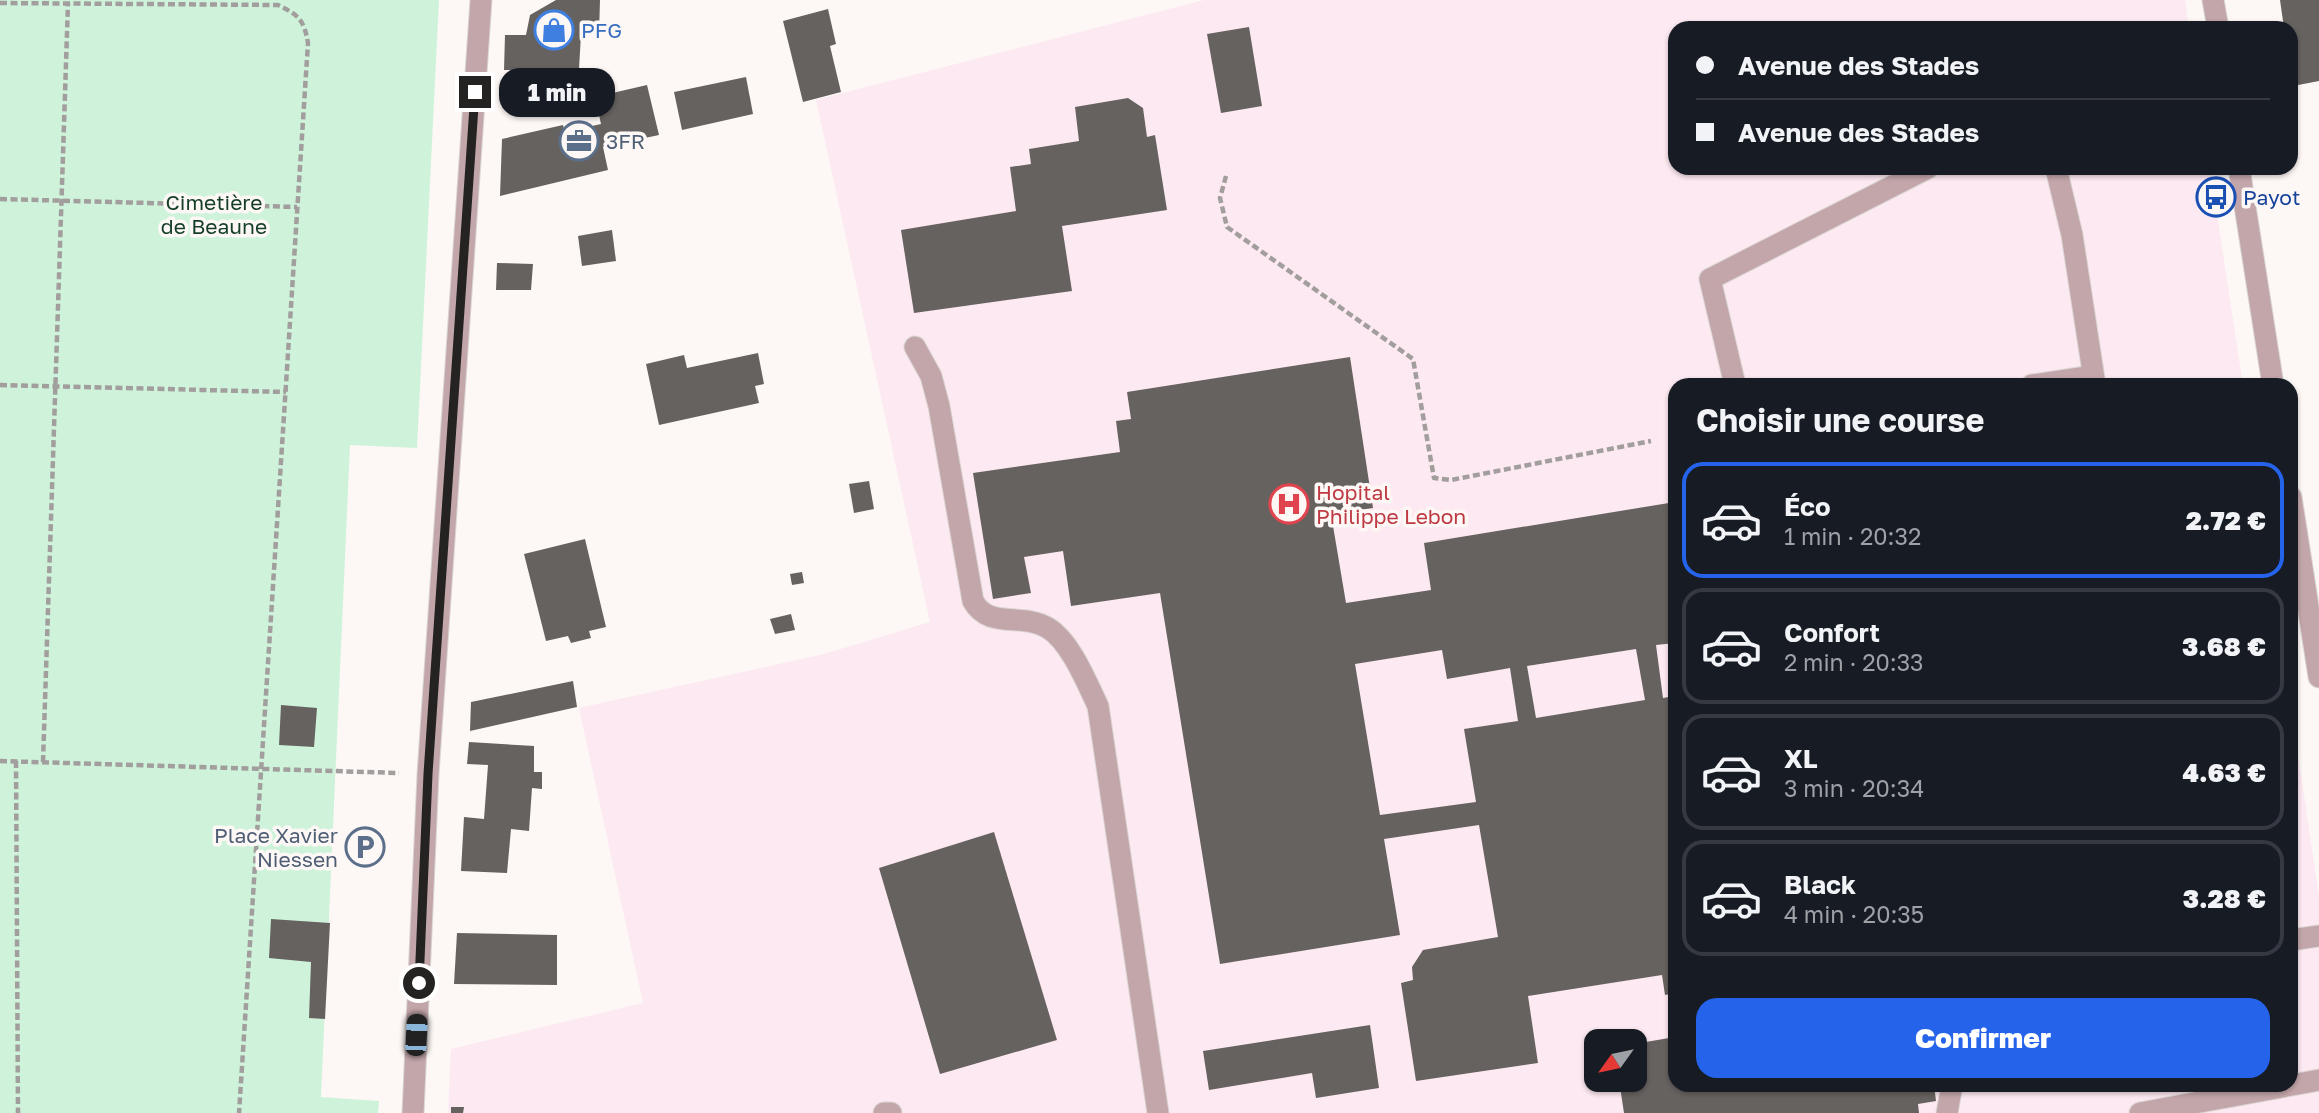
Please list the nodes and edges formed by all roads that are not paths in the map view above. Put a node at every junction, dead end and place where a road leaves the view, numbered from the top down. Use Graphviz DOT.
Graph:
graph roads {
  1 [pos="481,0"];
  2 [pos="2213,0"];
  3 [pos="2217,21"];
  4 [pos="1914,175"];
  5 [pos="2058,175"];
  6 [pos="2240,175"];
  7 [pos="915,347"];
  8 [pos="1733,378"];
  9 [pos="2094,378"];
  10 [pos="2272,378"];
  11 [pos="2298,542"];
  12 [pos="2319,677"];
  13 [pos="2319,936"];
  14 [pos="2298,939"];
  15 [pos="2319,1080"];
  16 [pos="2298,1084"];
  17 [pos="1951,1092"];
  18 [pos="2254,1092"];
  19 [pos="413,1113"];
  20 [pos="884,1113"];
  21 [pos="891,1113"];
  22 [pos="1158,1113"];
  23 [pos="1947,1113"];
  24 [pos="2140,1113"];
  1 -- 19 [label="street"];
  2 -- 3 [label="street"];
  4 -- 8 [label="street"];
  5 -- 9 [label="street"];
  6 -- 10 [label="street"];
  7 -- 22 [label="street"];
  11 -- 12 [label="street"];
  13 -- 14 [label="street"];
  15 -- 16 [label="street"];
  17 -- 23 [label="street"];
  18 -- 24 [label="street"];
  20 -- 21 [label="street"];
}
